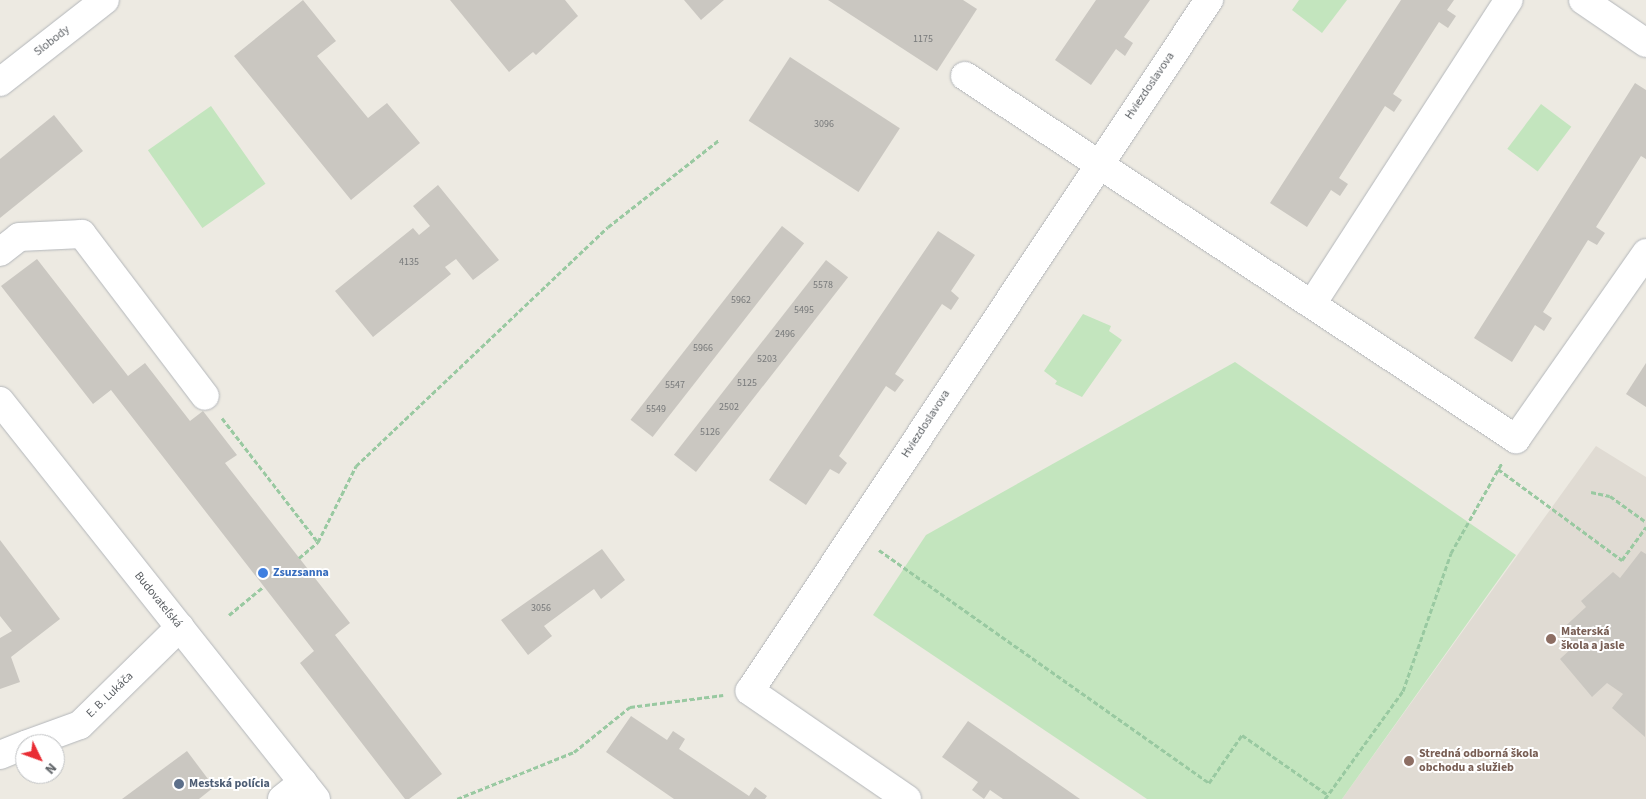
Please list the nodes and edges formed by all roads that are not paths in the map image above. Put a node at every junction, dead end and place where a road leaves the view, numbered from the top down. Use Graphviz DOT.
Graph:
graph roads {
  1 [pos="105,0"];
  2 [pos="1208,0"];
  3 [pos="1509,0"];
  4 [pos="1583,0"];
  5 [pos="1646,44"];
  6 [pos="965,76"];
  7 [pos="0,82"];
  8 [pos="1098,162"];
  9 [pos="0,252"];
  10 [pos="1641,270"];
  11 [pos="1312,304"];
  12 [pos="205,396"];
  13 [pos="0,401"];
  14 [pos="180,627"];
  15 [pos="55,734"];
  16 [pos="15,749"];
  17 [pos="0,755"];
  18 [pos="310,791"];
  19 [pos="282,799"];
  20 [pos="907,799"];
  1 -- 7 [label="street, Slobody"];
  2 -- 8 [label="street, Hviezdoslavova"];
  3 -- 11 [label="street"];
  4 -- 5 [label="street"];
  6 -- 8 [label="street"];
  8 -- 11 [label="street"];
  8 -- 20 [label="street, Hviezdoslavova"];
  9 -- 12 [label="street"];
  10 -- 11 [label="street"];
  13 -- 14 [label="street, Budovateľská"];
  14 -- 15 [label="street, E. B. Lukáča"];
  14 -- 18 [label="street, Budovateľská"];
  16 -- 17 [label="street, E. B. Lukáča"];
  18 -- 19 [label="street"];
}
